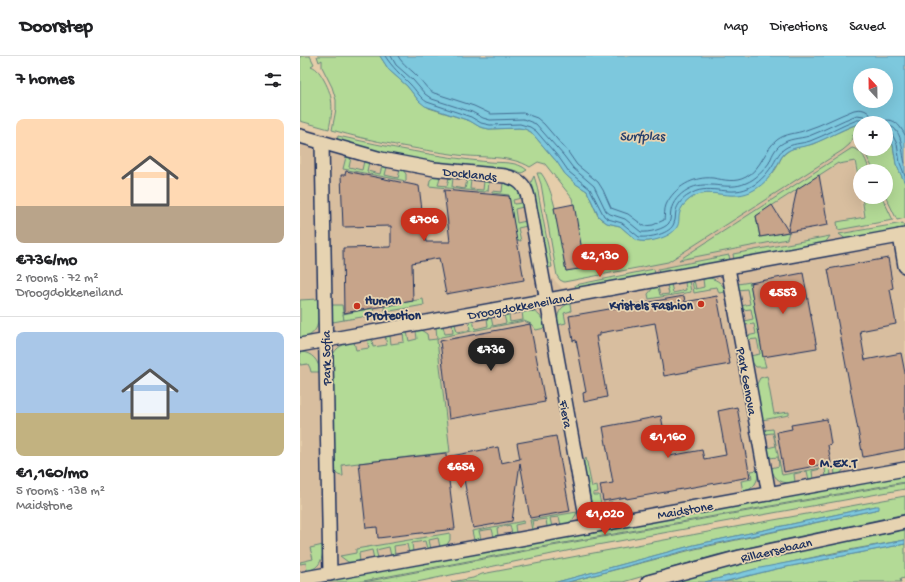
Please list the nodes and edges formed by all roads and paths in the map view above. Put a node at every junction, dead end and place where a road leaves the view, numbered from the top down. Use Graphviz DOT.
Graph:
graph roads {
  1 [pos="300,136"];
  2 [pos="322,143"];
  3 [pos="902,236"];
  4 [pos="905,266"];
  5 [pos="728,268"];
  6 [pos="547,301"];
  7 [pos="325,341"];
  8 [pos="300,345"];
  9 [pos="905,469"];
  10 [pos="769,494"];
  11 [pos="905,522"];
  12 [pos="588,527"];
  13 [pos="330,574"];
  14 [pos="300,579"];
  15 [pos="648,582"];
  1 -- 2 [label="street, Docklands"];
  2 -- 6 [label="street, Docklands"];
  2 -- 7 [label="street, Park Sofia"];
  3 -- 4 [label="street"];
  3 -- 5 [label="street, Droogdokkeneiland"];
  5 -- 6 [label="street, Droogdokkeneiland"];
  5 -- 10 [label="street, Park Genova"];
  6 -- 7 [label="street, Droogdokkeneiland"];
  6 -- 12 [label="street, Fiera"];
  7 -- 8 [label="street, Droogdokkeneiland"];
  7 -- 13 [label="street, Park Sofia"];
  9 -- 10 [label="street, Maidstone"];
  10 -- 12 [label="street, Maidstone"];
  11 -- 15 [label="street, Rillaersebaan"];
  12 -- 13 [label="street, Maidstone"];
  13 -- 14 [label="street, Maidstone"];
}
